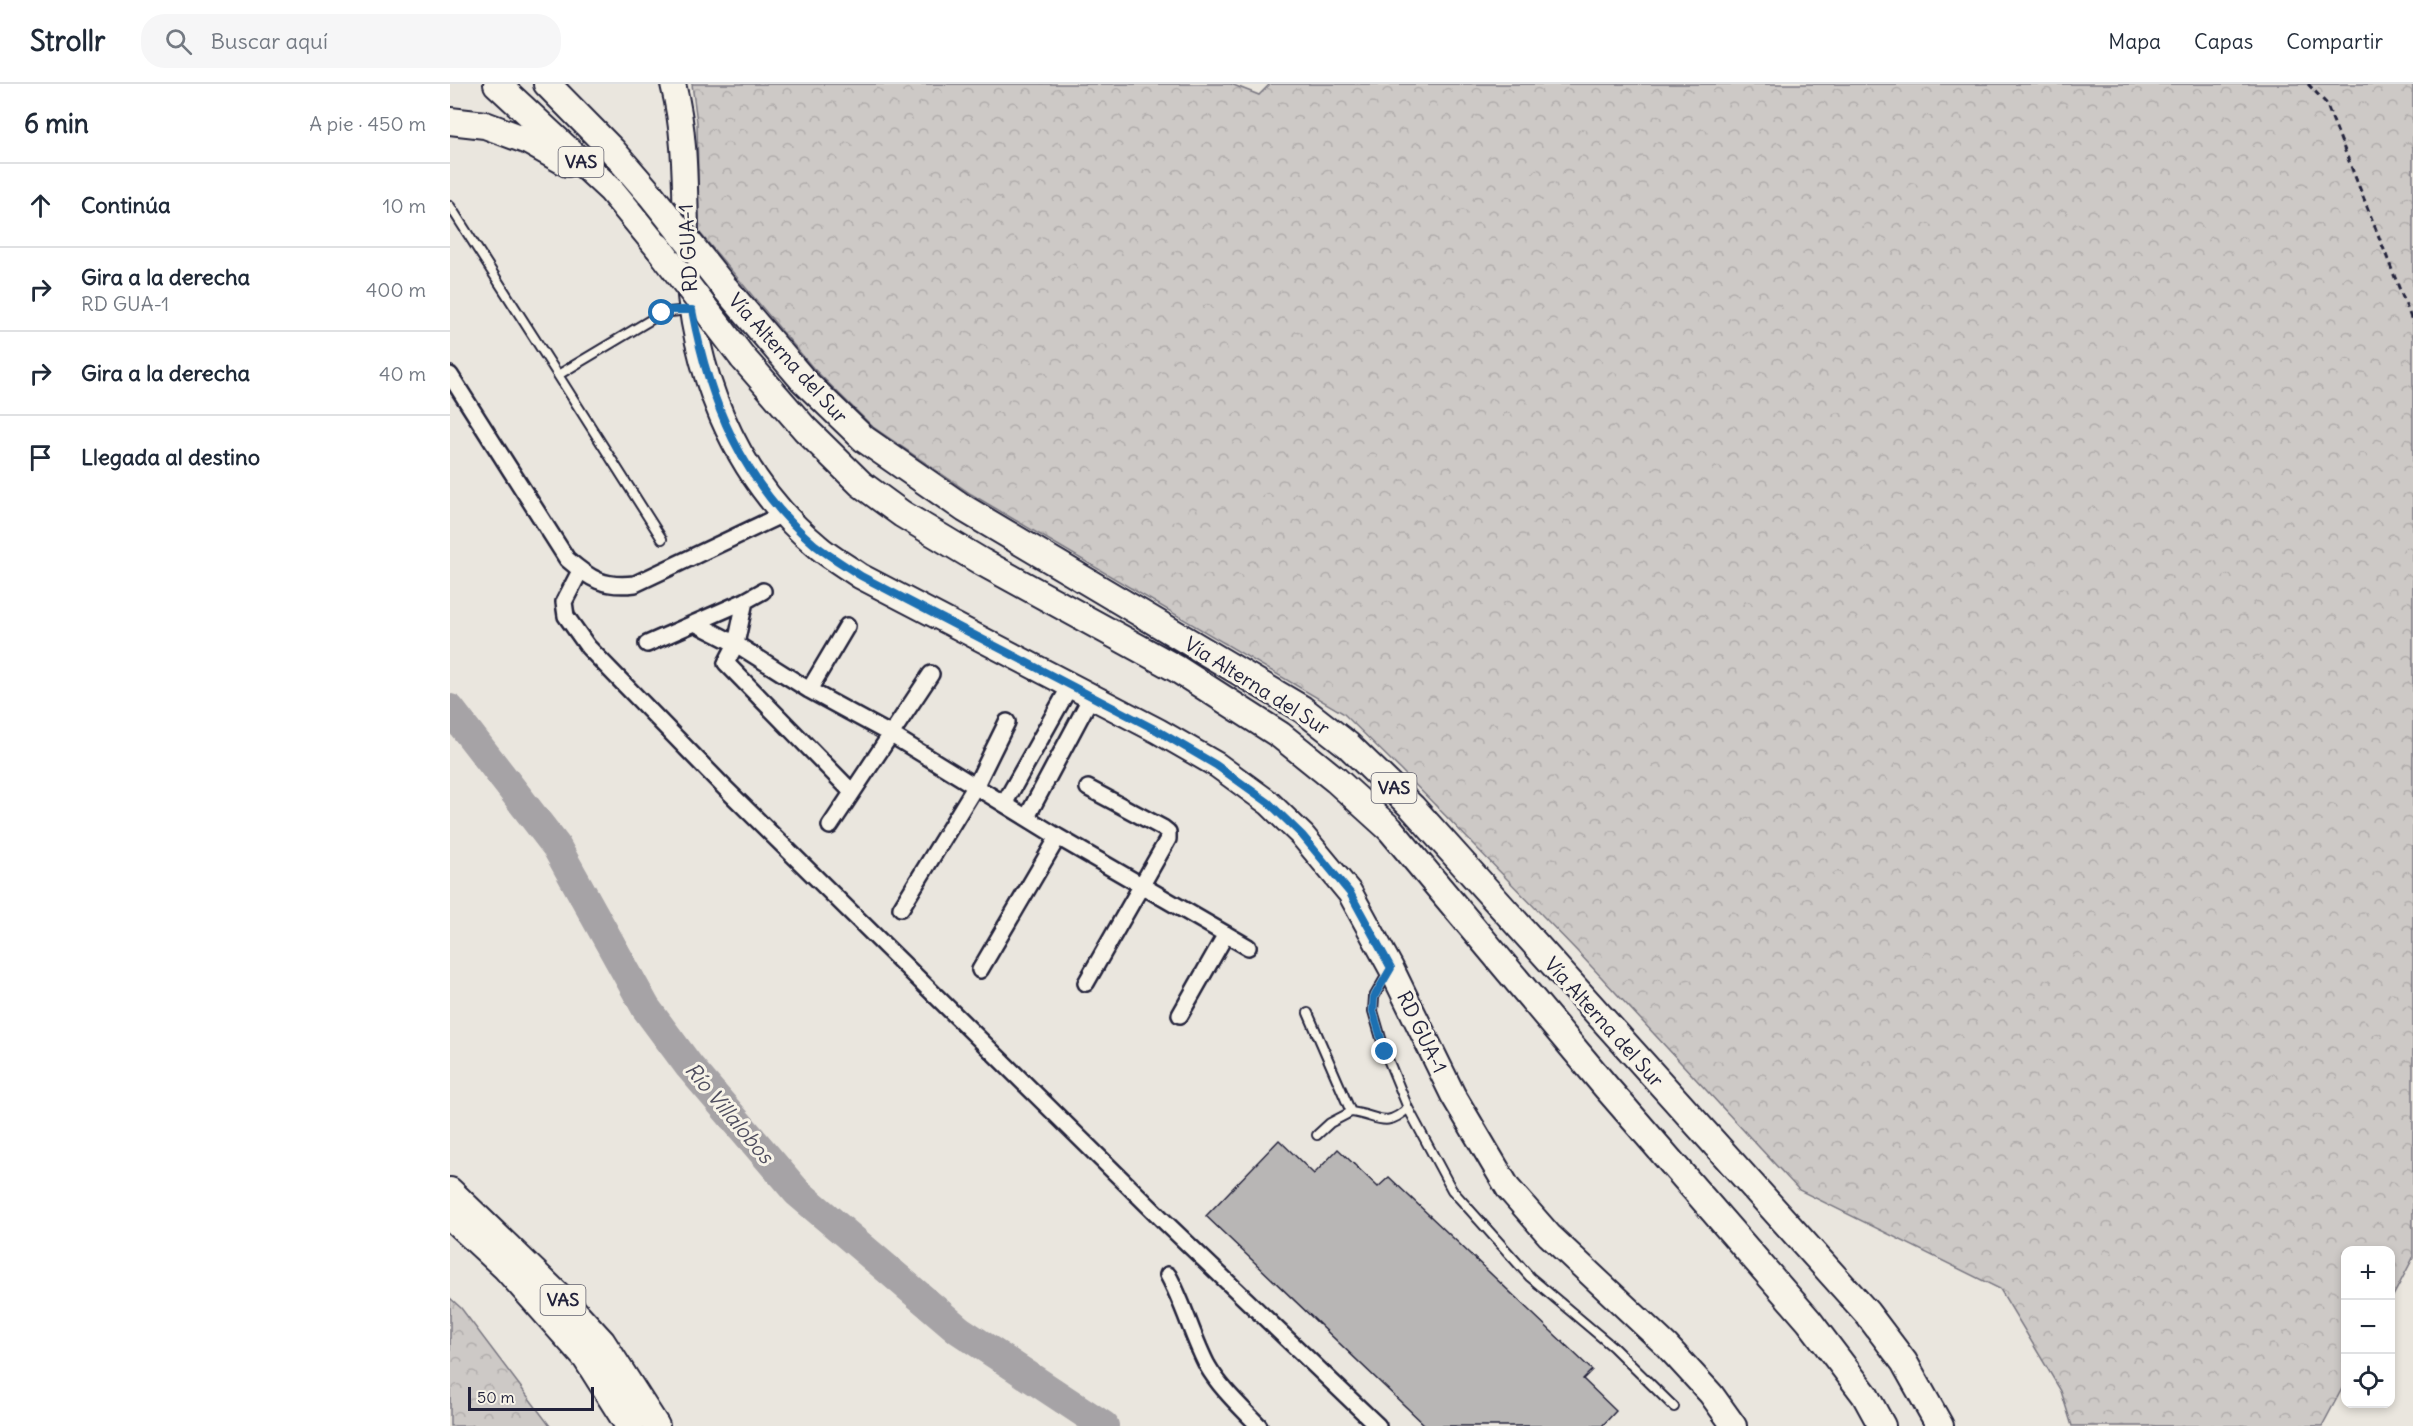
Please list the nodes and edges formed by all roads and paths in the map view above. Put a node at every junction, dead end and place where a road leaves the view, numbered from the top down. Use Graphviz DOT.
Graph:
graph roads {
  1 [pos="496,84"];
  2 [pos="547,84"];
  3 [pos="673,84"];
  4 [pos="2308,84"];
  5 [pos="450,121"];
  6 [pos="610,190"];
  7 [pos="450,206"];
  8 [pos="692,310"];
  9 [pos="2413,323"];
  10 [pos="450,375"];
  11 [pos="558,375"];
  12 [pos="783,514"];
  13 [pos="662,539"];
  14 [pos="580,571"];
  15 [pos="763,591"];
  16 [pos="745,601"];
  17 [pos="695,623"];
  18 [pos="847,626"];
  19 [pos="647,644"];
  20 [pos="736,644"];
  21 [pos="931,674"];
  22 [pos="808,690"];
  23 [pos="1080,692"];
  24 [pos="1007,722"];
  25 [pos="890,734"];
  26 [pos="975,787"];
  27 [pos="1088,788"];
  28 [pos="852,792"];
  29 [pos="1004,804"];
  30 [pos="1027,817"];
  31 [pos="830,826"];
  32 [pos="1059,837"];
  33 [pos="1142,884"];
  34 [pos="901,908"];
  35 [pos="1226,934"];
  36 [pos="1248,947"];
  37 [pos="1391,968"];
  38 [pos="980,970"];
  39 [pos="1086,983"];
  40 [pos="1308,1013"];
  41 [pos="1180,1015"];
  42 [pos="1408,1108"];
  43 [pos="1351,1112"];
  44 [pos="1317,1135"];
  45 [pos="450,1191"];
  46 [pos="450,1216"];
  47 [pos="1168,1275"];
  48 [pos="1674,1407"];
  49 [pos="629,1426"];
  50 [pos="656,1426"];
  51 [pos="1259,1426"];
  52 [pos="1378,1426"];
  53 [pos="1734,1426"];
  54 [pos="1882,1426"];
  55 [pos="1940,1426"];
  1 -- 6 [label="highway, Vía Alterna del Sur / VAS"];
  2 -- 55 [label="highway, Vía Alterna del Sur / VAS, bridge"];
  3 -- 8 [label="main road, RD GUA-1"];
  4 -- 9 [label="path"];
  5 -- 6 [label="highway"];
  6 -- 54 [label="highway, Vía Alterna del Sur / VAS, bridge"];
  7 -- 11 [label="lane"];
  8 -- 11 [label="lane"];
  8 -- 12 [label="main road, RD GUA-1"];
  10 -- 14 [label="street"];
  11 -- 13 [label="lane"];
  12 -- 14 [label="street"];
  12 -- 23 [label="main road, RD GUA-1"];
  14 -- 52 [label="street"];
  15 -- 16 [label="street"];
  16 -- 17 [label="street"];
  16 -- 20 [label="street"];
  17 -- 19 [label="street"];
  17 -- 20 [label="street"];
  18 -- 22 [label="street"];
  20 -- 22 [label="street"];
  20 -- 28 [label="street"];
  21 -- 25 [label="street"];
  22 -- 25 [label="street"];
  23 -- 29 [label="street"];
  23 -- 30 [label="street"];
  23 -- 37 [label="main road, RD GUA-1"];
  24 -- 26 [label="street"];
  25 -- 26 [label="street"];
  25 -- 28 [label="street"];
  26 -- 29 [label="street"];
  26 -- 34 [label="street"];
  27 -- 33 [label="street"];
  28 -- 31 [label="street"];
  29 -- 30 [label="street"];
  30 -- 32 [label="street"];
  32 -- 33 [label="street"];
  32 -- 38 [label="street"];
  33 -- 35 [label="street"];
  33 -- 39 [label="street"];
  35 -- 36 [label="street"];
  35 -- 41 [label="street"];
  37 -- 42 [label="lane"];
  37 -- 53 [label="main road, RD GUA-1"];
  40 -- 43 [label="lane"];
  42 -- 43 [label="lane"];
  42 -- 48 [label="lane"];
  43 -- 44 [label="lane"];
  45 -- 50 [label="highway, VAS"];
  46 -- 49 [label="highway, VAS"];
  47 -- 51 [label="street"];
}
